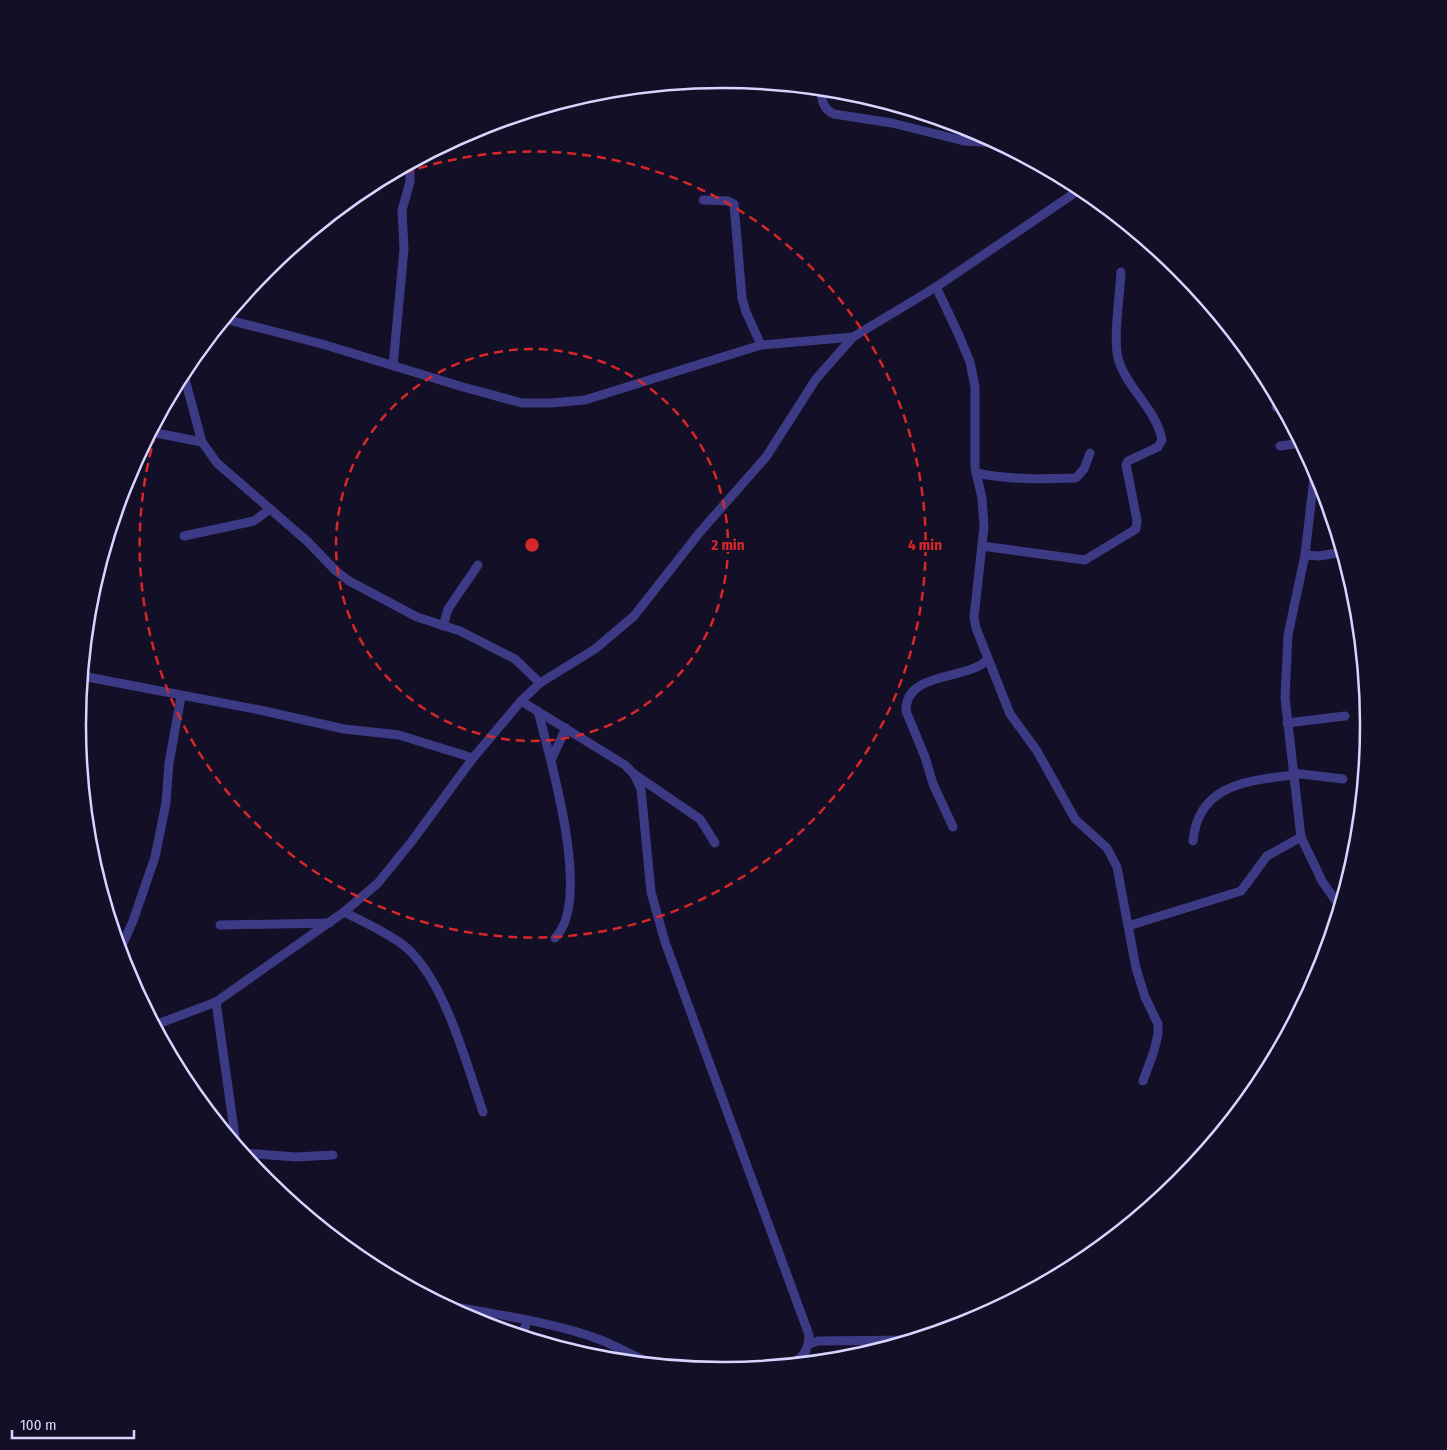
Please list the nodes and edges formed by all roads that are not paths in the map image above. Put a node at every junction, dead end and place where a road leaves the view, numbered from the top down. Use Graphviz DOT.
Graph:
graph roads {
  1 [pos="822,96"];
  2 [pos="980,142"];
  3 [pos="410,170"];
  4 [pos="1075,193"];
  5 [pos="704,200"];
  6 [pos="1121,272"];
  7 [pos="936,287"];
  8 [pos="231,321"];
  9 [pos="853,337"];
  10 [pos="761,345"];
  11 [pos="393,366"];
  12 [pos="186,384"];
  13 [pos="157,433"];
  14 [pos="202,442"];
  15 [pos="1295,444"];
  16 [pos="1280,446"];
  17 [pos="1090,453"];
  18 [pos="976,473"];
  19 [pos="1313,484"];
  20 [pos="270,509"];
  21 [pos="184,536"];
  22 [pos="982,546"];
  23 [pos="1337,553"];
  24 [pos="1305,555"];
  25 [pos="478,564"];
  26 [pos="443,626"];
  27 [pos="988,658"];
  28 [pos="89,677"];
  29 [pos="540,683"];
  30 [pos="181,696"];
  31 [pos="522,701"];
  32 [pos="538,711"];
  33 [pos="1345,716"];
  34 [pos="1287,723"];
  35 [pos="566,728"];
  36 [pos="473,758"];
  37 [pos="551,760"];
  38 [pos="634,774"];
  39 [pos="1293,774"];
  40 [pos="1343,779"];
  41 [pos="953,827"];
  42 [pos="1301,837"];
  43 [pos="1193,841"];
  44 [pos="715,843"];
  45 [pos="1336,901"];
  46 [pos="344,912"];
  47 [pos="330,923"];
  48 [pos="220,925"];
  49 [pos="1128,926"];
  50 [pos="555,938"];
  51 [pos="124,940"];
  52 [pos="216,1002"];
  53 [pos="161,1023"];
  54 [pos="1143,1080"];
  55 [pos="483,1112"];
  56 [pos="234,1133"];
  57 [pos="251,1153"];
  58 [pos="333,1155"];
  59 [pos="472,1310"];
  60 [pos="527,1321"];
  61 [pos="524,1330"];
  62 [pos="890,1340"];
  63 [pos="809,1344"];
  64 [pos="637,1356"];
  65 [pos="800,1358"];
  1 -- 2 [label="street"];
  3 -- 11 [label="street"];
  4 -- 7 [label="street"];
  5 -- 10 [label="street"];
  6 -- 22 [label="street"];
  7 -- 9 [label="street"];
  7 -- 18 [label="street"];
  8 -- 11 [label="street"];
  9 -- 10 [label="street"];
  9 -- 29 [label="street"];
  10 -- 11 [label="street"];
  12 -- 14 [label="street"];
  13 -- 14 [label="street"];
  14 -- 20 [label="street"];
  15 -- 16 [label="street"];
  17 -- 18 [label="street"];
  18 -- 22 [label="street"];
  19 -- 24 [label="street"];
  20 -- 21 [label="street"];
  20 -- 26 [label="street"];
  22 -- 27 [label="street"];
  23 -- 24 [label="street"];
  24 -- 34 [label="street"];
  25 -- 26 [label="street"];
  26 -- 29 [label="street"];
  27 -- 41 [label="street"];
  27 -- 49 [label="street"];
  28 -- 30 [label="street"];
  29 -- 31 [label="street"];
  30 -- 36 [label="street"];
  30 -- 51 [label="street"];
  31 -- 32 [label="street"];
  31 -- 36 [label="street"];
  32 -- 35 [label="street"];
  32 -- 37 [label="street"];
  33 -- 34 [label="street"];
  34 -- 39 [label="street"];
  35 -- 37 [label="street"];
  35 -- 38 [label="street"];
  36 -- 46 [label="street"];
  37 -- 50 [label="street"];
  38 -- 44 [label="street"];
  38 -- 63 [label="street"];
  39 -- 40 [label="street"];
  39 -- 42 [label="street"];
  39 -- 43 [label="street"];
  42 -- 45 [label="street"];
  42 -- 49 [label="street"];
  46 -- 47 [label="street"];
  46 -- 55 [label="street"];
  47 -- 48 [label="street"];
  47 -- 52 [label="street"];
  49 -- 54 [label="street"];
  52 -- 53 [label="street"];
  52 -- 56 [label="street"];
  57 -- 58 [label="street"];
  59 -- 60 [label="street"];
  60 -- 61 [label="street"];
  60 -- 64 [label="street"];
  62 -- 63 [label="street"];
  63 -- 65 [label="street"];
}
